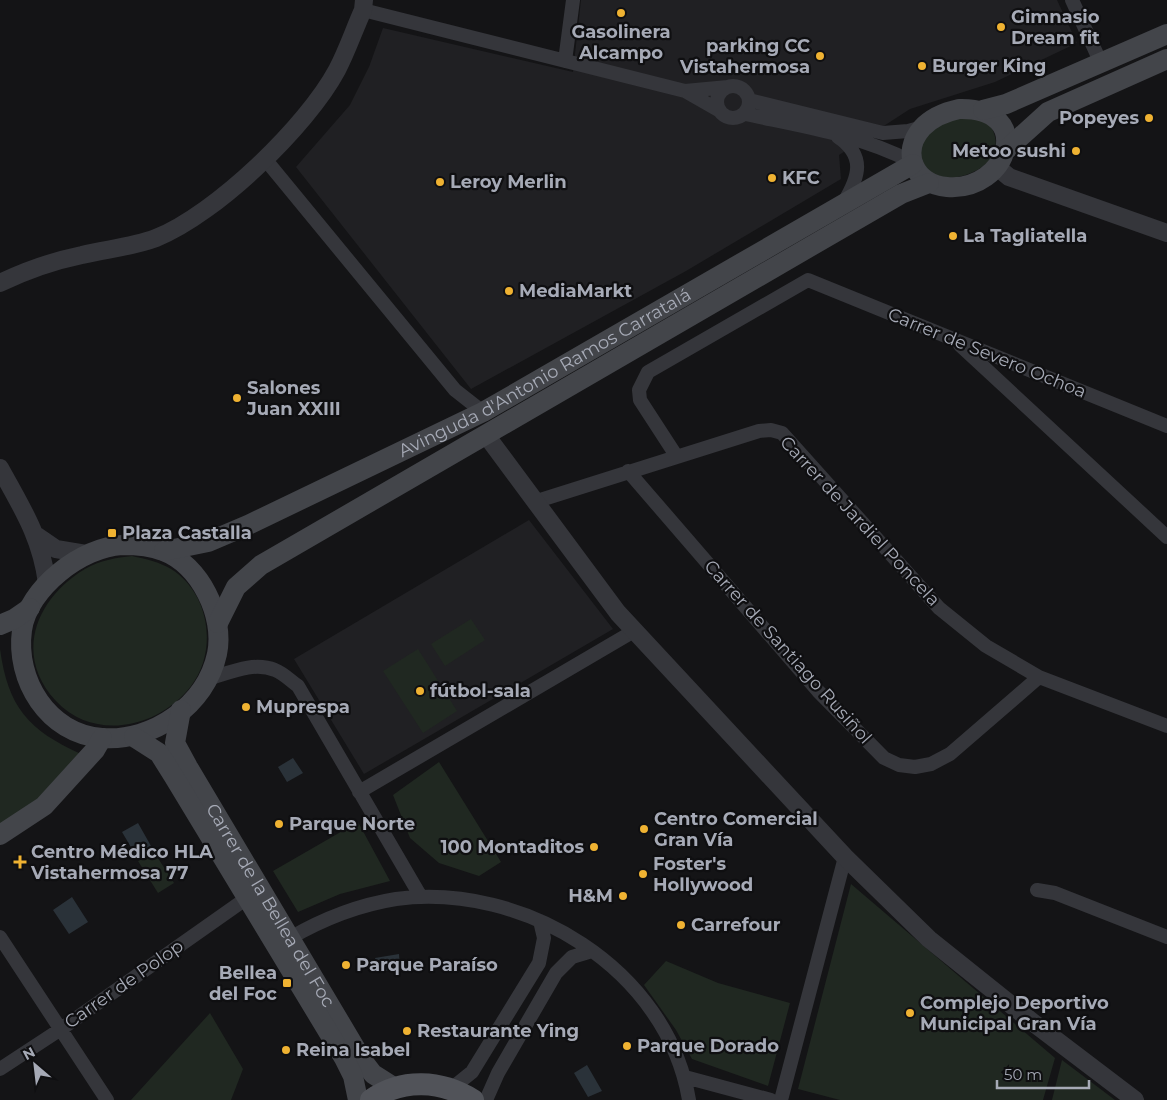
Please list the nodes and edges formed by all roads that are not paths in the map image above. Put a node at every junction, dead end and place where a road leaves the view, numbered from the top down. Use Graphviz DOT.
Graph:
graph roads {
  1 [pos="573,0"];
  2 [pos="1072,0"];
  3 [pos="364,5"];
  4 [pos="1167,34"];
  5 [pos="1167,59"];
  6 [pos="565,61"];
  7 [pos="1100,62"];
  8 [pos="728,86"];
  9 [pos="685,91"];
  10 [pos="749,100"];
  11 [pos="983,110"];
  12 [pos="720,112"];
  13 [pos="744,114"];
  14 [pos="923,127"];
  15 [pos="834,134"];
  16 [pos="1007,149"];
  17 [pos="264,160"];
  18 [pos="913,163"];
  19 [pos="997,167"];
  20 [pos="929,183"];
  21 [pos="843,204"];
  22 [pos="1167,233"];
  23 [pos="0,283"];
  24 [pos="954,340"];
  25 [pos="483,412"];
  26 [pos="1167,426"];
  27 [pos="486,435"];
  28 [pos="677,457"];
  29 [pos="0,468"];
  30 [pos="628,471"];
  31 [pos="534,502"];
  32 [pos="37,536"];
  33 [pos="1167,537"];
  34 [pos="164,551"];
  35 [pos="86,554"];
  36 [pos="47,583"];
  37 [pos="30,608"];
  38 [pos="218,623"];
  39 [pos="0,625"];
  40 [pos="634,631"];
  41 [pos="1039,677"];
  42 [pos="208,679"];
  43 [pos="181,710"];
  44 [pos="1167,726"];
  45 [pos="134,737"];
  46 [pos="102,738"];
  47 [pos="359,792"];
  48 [pos="0,835"];
  49 [pos="845,857"];
  50 [pos="1037,890"];
  51 [pos="247,898"];
  52 [pos="421,898"];
  53 [pos="540,921"];
  54 [pos="0,937"];
  55 [pos="1167,937"];
  56 [pos="290,938"];
  57 [pos="592,951"];
  58 [pos="60,1029"];
  59 [pos="0,1069"];
  60 [pos="685,1077"];
  61 [pos="395,1088"];
  62 [pos="451,1089"];
  63 [pos="107,1100"];
  64 [pos="358,1100"];
  65 [pos="371,1100"];
  66 [pos="473,1100"];
  67 [pos="486,1100"];
  68 [pos="689,1100"];
  69 [pos="772,1100"];
  70 [pos="781,1100"];
  71 [pos="1135,1100"];
  1 -- 6 [label="street"];
  2 -- 7 [label="street"];
  3 -- 6 [label="street"];
  3 -- 17 [label="street"];
  4 -- 7 [label="main road"];
  5 -- 16 [label="main road"];
  6 -- 9 [label="street"];
  7 -- 11 [label="main road"];
  8 -- 9 [label="street"];
  8 -- 10 [label="street"];
  8 -- 12 [label="street"];
  9 -- 12 [label="street"];
  10 -- 13 [label="street"];
  10 -- 14 [label="street"];
  11 -- 14 [label="main road"];
  11 -- 16 [label="main road"];
  12 -- 13 [label="street"];
  13 -- 15 [label="street"];
  14 -- 18 [label="main road"];
  15 -- 18 [label="street"];
  15 -- 21 [label="street"];
  16 -- 19 [label="main road"];
  17 -- 23 [label="street"];
  17 -- 25 [label="street"];
  18 -- 20 [label="main road"];
  18 -- 21 [label="main road, Avinguda d'Antonio Ramos Carratalá"];
  19 -- 20 [label="main road"];
  19 -- 22 [label="street"];
  20 -- 27 [label="main road, Avinguda d'Antonio Ramos Carratalá"];
  21 -- 25 [label="main road, Avinguda d'Antonio Ramos Carratalá"];
  24 -- 26 [label="street, Carrer de Severo Ochoa"];
  24 -- 28 [label="street, Carrer de Severo Ochoa"];
  24 -- 33 [label="street"];
  25 -- 34 [label="main road, Avinguda d'Antonio Ramos Carratalá"];
  27 -- 31 [label="street"];
  27 -- 38 [label="main road, Avinguda d'Antonio Ramos Carratalá"];
  28 -- 30 [label="street, Carrer de Jardiel Poncela"];
  28 -- 41 [label="street, Carrer de Jardiel Poncela"];
  29 -- 32 [label="street"];
  30 -- 31 [label="street, Carrer de Jardiel Poncela"];
  30 -- 41 [label="street, Carrer de Santiago Rusiñol"];
  31 -- 40 [label="street"];
  32 -- 35 [label="street"];
  32 -- 36 [label="street"];
  34 -- 35 [label="main road"];
  34 -- 38 [label="main road"];
  35 -- 36 [label="main road"];
  36 -- 37 [label="main road"];
  37 -- 39 [label="main road"];
  37 -- 46 [label="main road"];
  38 -- 42 [label="main road"];
  40 -- 47 [label="street"];
  40 -- 49 [label="street"];
  41 -- 44 [label="street, Carrer de Jardiel Poncela"];
  42 -- 43 [label="main road"];
  42 -- 47 [label="street"];
  43 -- 45 [label="main road"];
  43 -- 56 [label="main road, Carrer de la Bellea del Foc"];
  45 -- 46 [label="main road"];
  45 -- 51 [label="main road, Carrer de la Bellea del Foc"];
  46 -- 48 [label="main road"];
  47 -- 52 [label="street"];
  49 -- 70 [label="street"];
  49 -- 71 [label="street"];
  50 -- 55 [label="street"];
  51 -- 58 [label="street, Carrer de Polop"];
  51 -- 64 [label="main road, Carrer de la Bellea del Foc"];
  52 -- 53 [label="street"];
  52 -- 56 [label="street"];
  53 -- 57 [label="street"];
  53 -- 62 [label="street"];
  54 -- 58 [label="street"];
  56 -- 61 [label="main road, Carrer de la Bellea del Foc"];
  57 -- 60 [label="street"];
  57 -- 67 [label="street"];
  58 -- 59 [label="street, Carrer de Polop"];
  58 -- 63 [label="street"];
  60 -- 68 [label="street"];
  60 -- 69 [label="street"];
  61 -- 62 [label="main road"];
  61 -- 65 [label="main road"];
  62 -- 66 [label="main road"];
}
